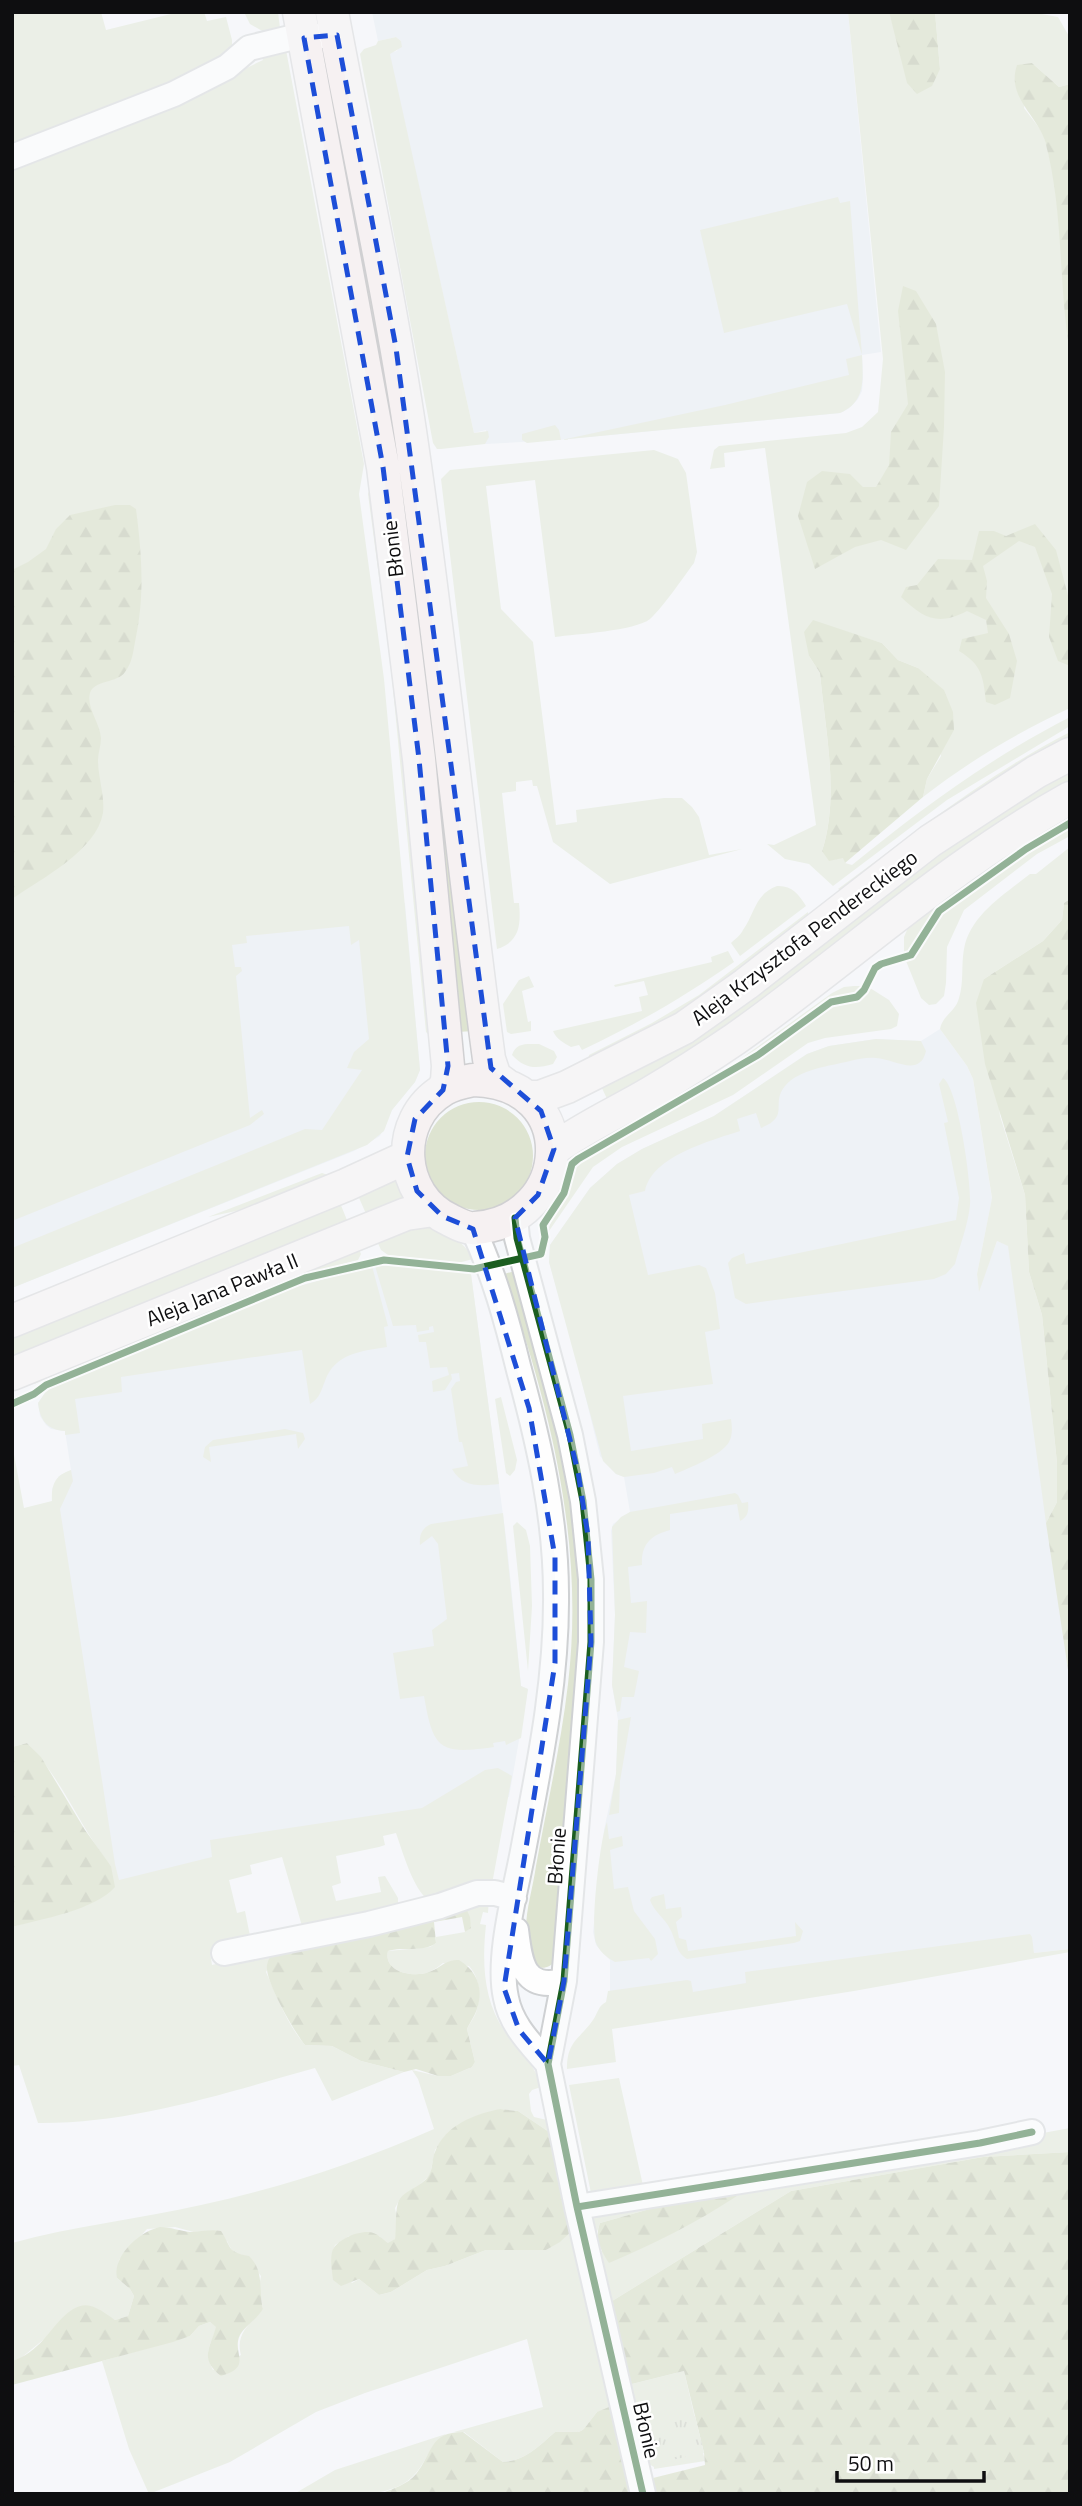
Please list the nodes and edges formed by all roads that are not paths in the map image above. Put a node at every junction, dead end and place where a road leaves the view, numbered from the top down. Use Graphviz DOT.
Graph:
graph roads {
  1 [pos="335,24"];
  2 [pos="301,25"];
  3 [pos="12,157"];
  4 [pos="1070,754"];
  5 [pos="1070,798"];
  6 [pos="443,1090"];
  7 [pos="516,1090"];
  8 [pos="554,1149"];
  9 [pos="407,1157"];
  10 [pos="434,1210"];
  11 [pos="515,1218"];
  12 [pos="473,1229"];
  13 [pos="12,1321"];
  14 [pos="12,1374"];
  15 [pos="514,1898"];
  16 [pos="224,1954"];
  17 [pos="564,1981"];
  18 [pos="548,2064"];
  19 [pos="1032,2132"];
  20 [pos="577,2207"];
  21 [pos="643,2494"];
  1 -- 2 [label="street"];
  1 -- 7 [label="main road, Błonie"];
  2 -- 3 [label="street"];
  2 -- 6 [label="main road, Błonie"];
  4 -- 7 [label="main road, Aleja Krzysztofa Pendereckiego"];
  5 -- 8 [label="main road, Aleja Krzysztofa Pendereckiego"];
  6 -- 7 [label="main road"];
  6 -- 9 [label="main road"];
  7 -- 8 [label="main road"];
  8 -- 11 [label="main road"];
  9 -- 10 [label="main road"];
  9 -- 13 [label="main road"];
  10 -- 12 [label="main road"];
  10 -- 14 [label="main road, Aleja Jana Pawła II"];
  11 -- 12 [label="main road"];
  11 -- 17 [label="street, Błonie"];
  12 -- 15 [label="street, Błonie"];
  15 -- 16 [label="street"];
  15 -- 17 [label="street"];
  15 -- 18 [label="street, Błonie"];
  17 -- 18 [label="street, Błonie"];
  18 -- 20 [label="street, Błonie"];
  19 -- 20 [label="street"];
  20 -- 21 [label="street, Błonie"];
}
